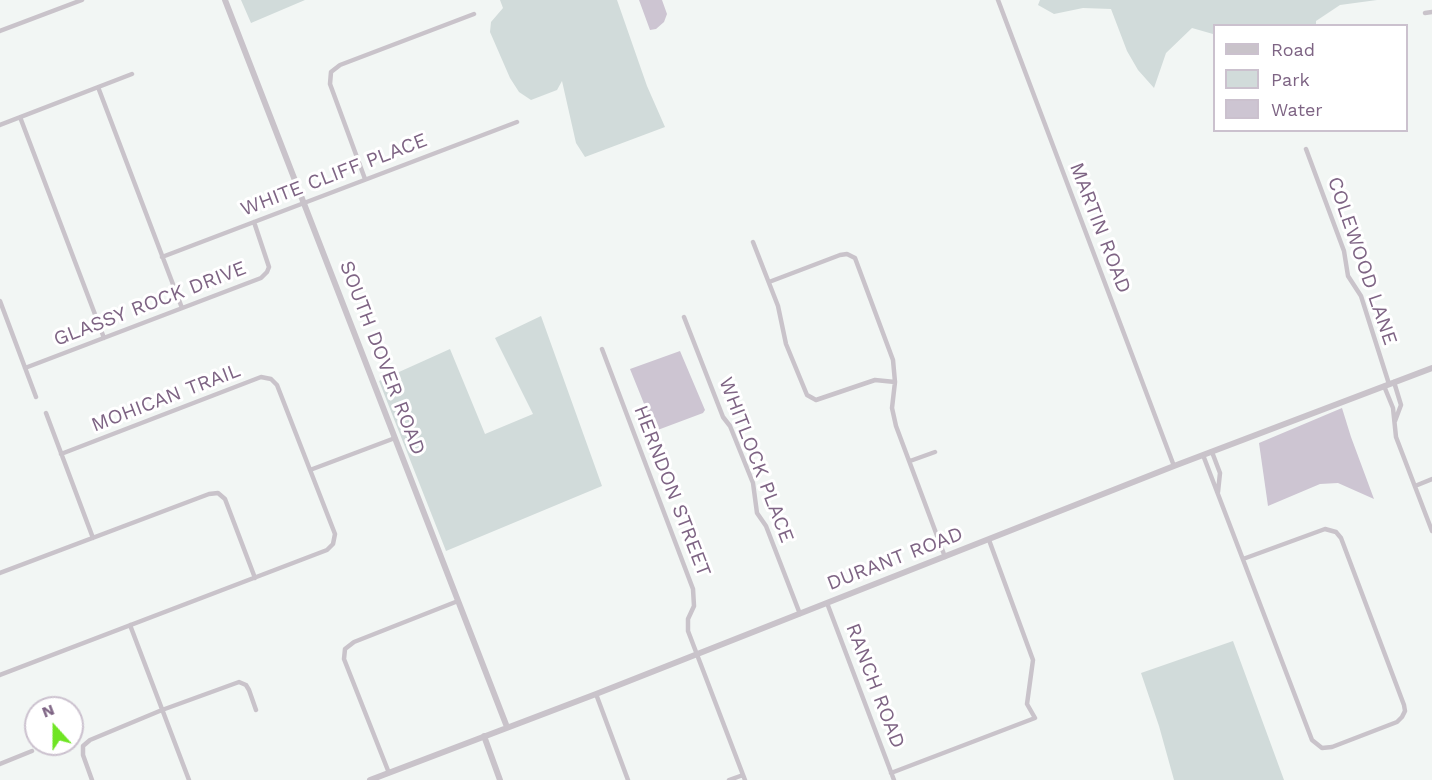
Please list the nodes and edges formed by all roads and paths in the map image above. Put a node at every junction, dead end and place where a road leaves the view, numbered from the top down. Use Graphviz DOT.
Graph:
graph roads {
  1 [pos="82,0"];
  2 [pos="225,0"];
  3 [pos="998,0"];
  4 [pos="1432,12"];
  5 [pos="1425,13"];
  6 [pos="474,14"];
  7 [pos="0,32"];
  8 [pos="132,74"];
  9 [pos="98,87"];
  10 [pos="20,117"];
  11 [pos="517,122"];
  12 [pos="0,125"];
  13 [pos="1306,149"];
  14 [pos="365,179"];
  15 [pos="303,203"];
  16 [pos="254,222"];
  17 [pos="753,242"];
  18 [pos="162,257"];
  19 [pos="769,282"];
  20 [pos="0,301"];
  21 [pos="182,308"];
  22 [pos="684,317"];
  23 [pos="104,338"];
  24 [pos="602,349"];
  25 [pos="25,368"];
  26 [pos="1432,368"];
  27 [pos="895,382"];
  28 [pos="1389,384"];
  29 [pos="36,397"];
  30 [pos="46,413"];
  31 [pos="1395,420"];
  32 [pos="395,438"];
  33 [pos="935,452"];
  34 [pos="1212,452"];
  35 [pos="62,454"];
  36 [pos="1203,455"];
  37 [pos="909,461"];
  38 [pos="1174,466"];
  39 [pos="310,470"];
  40 [pos="1432,479"];
  41 [pos="1415,486"];
  42 [pos="1218,492"];
  43 [pos="1432,531"];
  44 [pos="93,538"];
  45 [pos="989,540"];
  46 [pos="945,557"];
  47 [pos="1243,559"];
  48 [pos="0,573"];
  49 [pos="255,578"];
  50 [pos="458,601"];
  51 [pos="827,603"];
  52 [pos="800,614"];
  53 [pos="130,625"];
  54 [pos="697,653"];
  55 [pos="0,675"];
  56 [pos="596,694"];
  57 [pos="162,710"];
  58 [pos="256,710"];
  59 [pos="507,728"];
  60 [pos="484,736"];
  61 [pos="24,754"];
  62 [pos="0,764"];
  63 [pos="389,773"];
  64 [pos="891,773"];
  65 [pos="744,778"];
  66 [pos="92,780"];
  67 [pos="189,780"];
  68 [pos="370,780"];
  69 [pos="500,780"];
  70 [pos="628,780"];
  71 [pos="729,780"];
  72 [pos="894,780"];
  1 -- 7 [label="street"];
  2 -- 15 [label="street, SOUTH DOVER ROAD"];
  3 -- 38 [label="street, MARTIN ROAD"];
  4 -- 5 [label="street"];
  6 -- 14 [label="street"];
  8 -- 9 [label="street"];
  9 -- 10 [label="street"];
  9 -- 18 [label="street"];
  10 -- 12 [label="street"];
  10 -- 23 [label="street"];
  11 -- 14 [label="street, WHITE CLIFF PLACE"];
  13 -- 28 [label="street, COLEWOOD LANE"];
  14 -- 15 [label="street, WHITE CLIFF PLACE"];
  15 -- 16 [label="street, WHITE CLIFF PLACE"];
  15 -- 32 [label="street, SOUTH DOVER ROAD"];
  16 -- 18 [label="street, WHITE CLIFF PLACE"];
  16 -- 21 [label="street, GLASSY ROCK DRIVE"];
  17 -- 19 [label="street"];
  18 -- 21 [label="street"];
  19 -- 27 [label="street"];
  19 -- 27 [label="street"];
  20 -- 25 [label="street"];
  21 -- 23 [label="street, GLASSY ROCK DRIVE"];
  22 -- 52 [label="street, WHITLOCK PLACE"];
  23 -- 25 [label="street, GLASSY ROCK DRIVE"];
  24 -- 54 [label="street, HERNDON STREET"];
  25 -- 29 [label="street"];
  26 -- 28 [label="street, DURANT ROAD"];
  27 -- 37 [label="street"];
  28 -- 31 [label="street, COLEWOOD LANE"];
  28 -- 31 [label="street, COLEWOOD LANE"];
  28 -- 34 [label="street, DURANT ROAD"];
  30 -- 35 [label="street"];
  31 -- 41 [label="street, COLEWOOD LANE"];
  32 -- 39 [label="street"];
  32 -- 50 [label="street, SOUTH DOVER ROAD"];
  33 -- 37 [label="street"];
  34 -- 36 [label="street, DURANT ROAD"];
  34 -- 42 [label="street"];
  35 -- 39 [label="street, MOHICAN TRAIL"];
  35 -- 44 [label="street"];
  36 -- 38 [label="street, DURANT ROAD"];
  36 -- 42 [label="street"];
  37 -- 46 [label="street"];
  38 -- 45 [label="street, DURANT ROAD"];
  39 -- 49 [label="street, MOHICAN TRAIL"];
  40 -- 41 [label="street"];
  41 -- 43 [label="street, COLEWOOD LANE"];
  42 -- 47 [label="street"];
  44 -- 48 [label="street"];
  44 -- 49 [label="street"];
  45 -- 46 [label="street, DURANT ROAD"];
  45 -- 64 [label="street"];
  46 -- 51 [label="street, DURANT ROAD"];
  47 -- 47 [label="street"];
  49 -- 53 [label="street, MOHICAN TRAIL"];
  50 -- 59 [label="street, SOUTH DOVER ROAD"];
  50 -- 63 [label="street"];
  51 -- 52 [label="street, DURANT ROAD"];
  51 -- 64 [label="street, RANCH ROAD"];
  52 -- 54 [label="street, DURANT ROAD"];
  53 -- 55 [label="street, MOHICAN TRAIL"];
  53 -- 57 [label="street"];
  54 -- 56 [label="street, DURANT ROAD"];
  54 -- 65 [label="street, HERNDON STREET"];
  56 -- 59 [label="street, DURANT ROAD"];
  56 -- 70 [label="street"];
  57 -- 58 [label="street"];
  57 -- 66 [label="street"];
  57 -- 67 [label="street"];
  59 -- 60 [label="street, DURANT ROAD"];
  60 -- 63 [label="street, DURANT ROAD"];
  60 -- 69 [label="street"];
  61 -- 62 [label="street"];
  63 -- 68 [label="street, DURANT ROAD"];
  64 -- 72 [label="street, RANCH ROAD"];
  65 -- 71 [label="street"];
}
